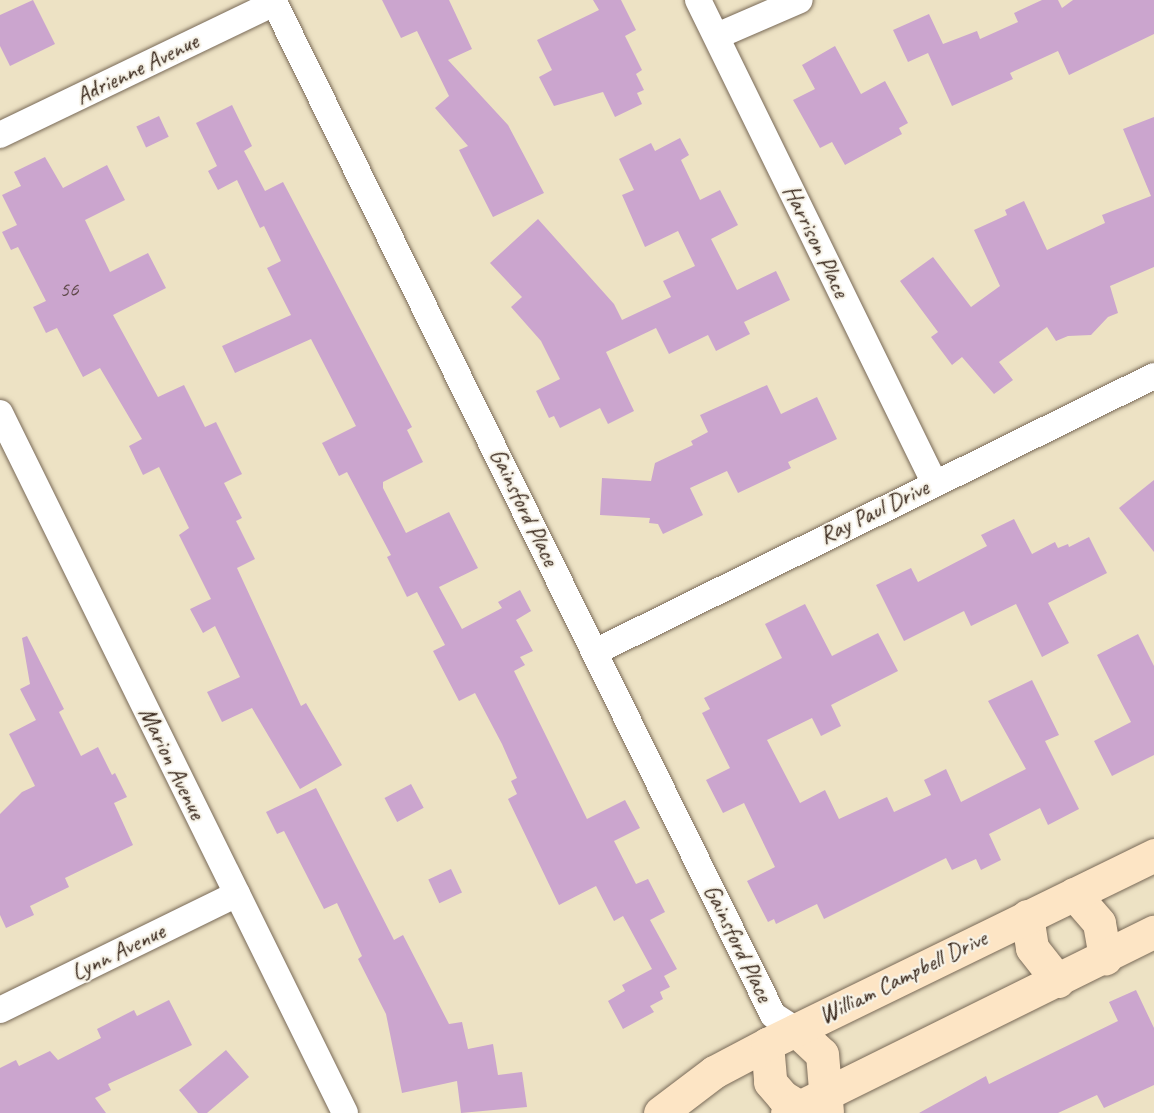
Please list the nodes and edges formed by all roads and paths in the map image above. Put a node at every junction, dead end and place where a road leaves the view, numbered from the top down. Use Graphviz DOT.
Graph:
graph roads {
  1 [pos="698,0"];
  2 [pos="800,0"];
  3 [pos="273,1"];
  4 [pos="717,36"];
  5 [pos="0,135"];
  6 [pos="1154,376"];
  7 [pos="0,413"];
  8 [pos="933,483"];
  9 [pos="595,652"];
  10 [pos="1154,855"];
  11 [pos="237,894"];
  12 [pos="1074,894"];
  13 [pos="1027,916"];
  14 [pos="1154,932"];
  15 [pos="1105,958"];
  16 [pos="1058,981"];
  17 [pos="0,1010"];
  18 [pos="779,1030"];
  19 [pos="810,1108"];
  20 [pos="345,1113"];
  21 [pos="660,1113"];
  1 -- 4 [label="street, Harrison Place"];
  2 -- 4 [label="street"];
  3 -- 5 [label="street, Adrienne Avenue"];
  3 -- 9 [label="street, Gainsford Place"];
  4 -- 8 [label="street, Harrison Place"];
  6 -- 8 [label="street, Ray Paul Drive"];
  7 -- 11 [label="street, Marion Avenue"];
  8 -- 9 [label="street, Ray Paul Drive"];
  9 -- 18 [label="street, Gainsford Place"];
  10 -- 12 [label="street, William Campbell Drive"];
  11 -- 17 [label="street, Lynn Avenue"];
  11 -- 20 [label="street, Marion Avenue"];
  12 -- 13 [label="street, William Campbell Drive"];
  12 -- 15 [label="street"];
  13 -- 16 [label="street"];
  13 -- 18 [label="street, William Campbell Drive"];
  14 -- 15 [label="street"];
  15 -- 16 [label="street"];
  16 -- 19 [label="street"];
  18 -- 19 [label="street"];
  18 -- 19 [label="street"];
  18 -- 21 [label="street, William Campbell Drive"];
}
